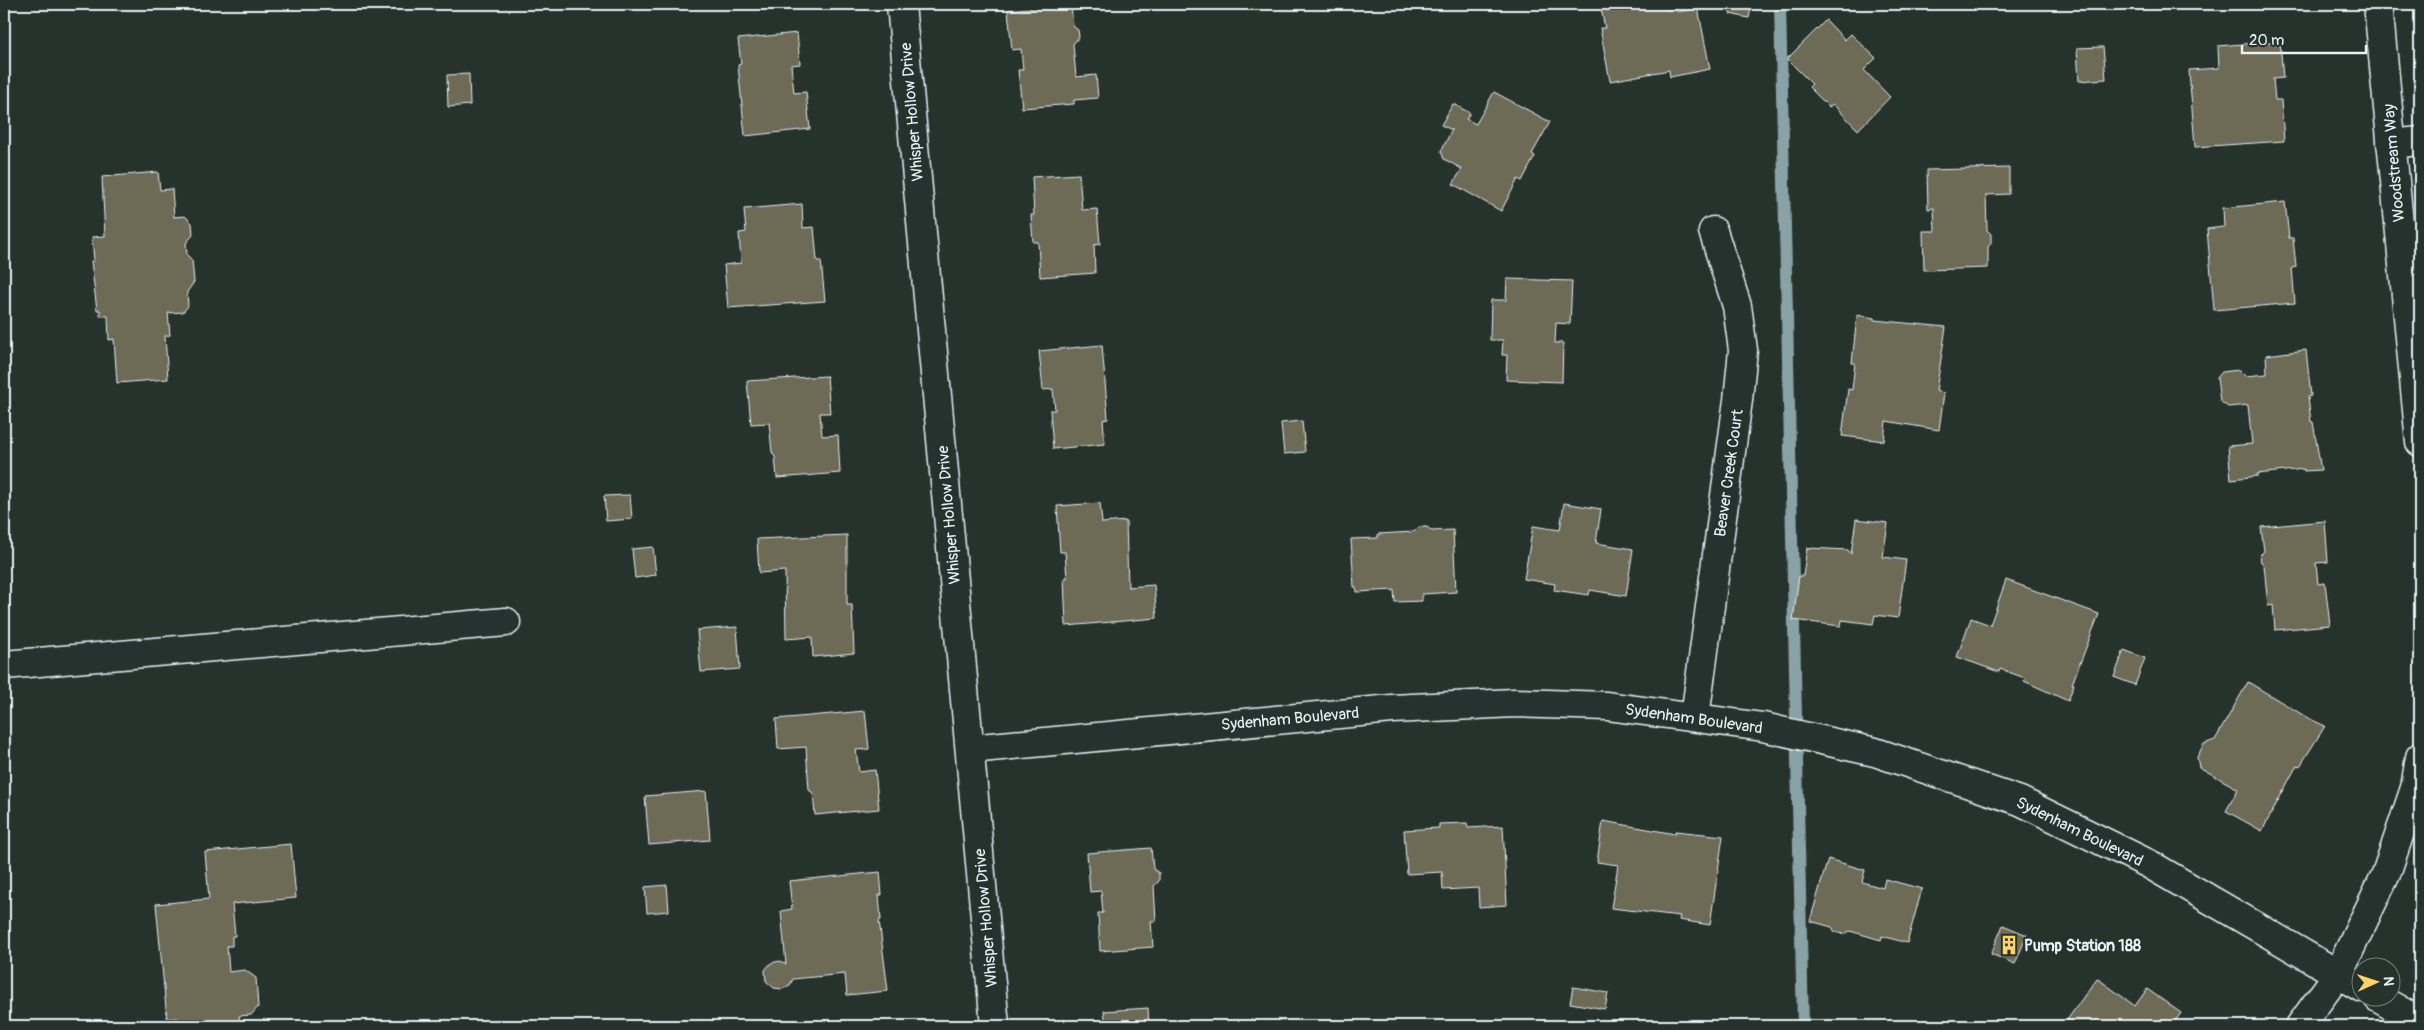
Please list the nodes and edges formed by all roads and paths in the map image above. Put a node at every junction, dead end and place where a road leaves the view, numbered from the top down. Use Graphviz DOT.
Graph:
graph roads {
  1 [pos="902,4"];
  2 [pos="2378,4"];
  3 [pos="2420,141"];
  4 [pos="2392,144"];
  5 [pos="1714,231"];
  6 [pos="2420,442"];
  7 [pos="506,622"];
  8 [pos="4,665"];
  9 [pos="1695,717"];
  10 [pos="970,749"];
  11 [pos="2420,757"];
  12 [pos="2338,974"];
  13 [pos="2352,982"];
  14 [pos="2396,1008"];
  15 [pos="2420,1022"];
  16 [pos="995,1026"];
  17 [pos="2300,1026"];
  1 -- 10 [label="street, Whisper Hollow Drive"];
  2 -- 4 [label="street, Woodstream Way"];
  3 -- 4 [label="street"];
  4 -- 6 [label="street, Woodstream Way"];
  5 -- 9 [label="street, Beaver Creek Court"];
  7 -- 8 [label="street"];
  9 -- 10 [label="street, Sydenham Boulevard"];
  9 -- 12 [label="street, Sydenham Boulevard"];
  10 -- 16 [label="street, Whisper Hollow Drive"];
  11 -- 12 [label="street"];
  12 -- 13 [label="street, Sydenham Boulevard"];
  12 -- 17 [label="street"];
  14 -- 15 [label="street"];
}
